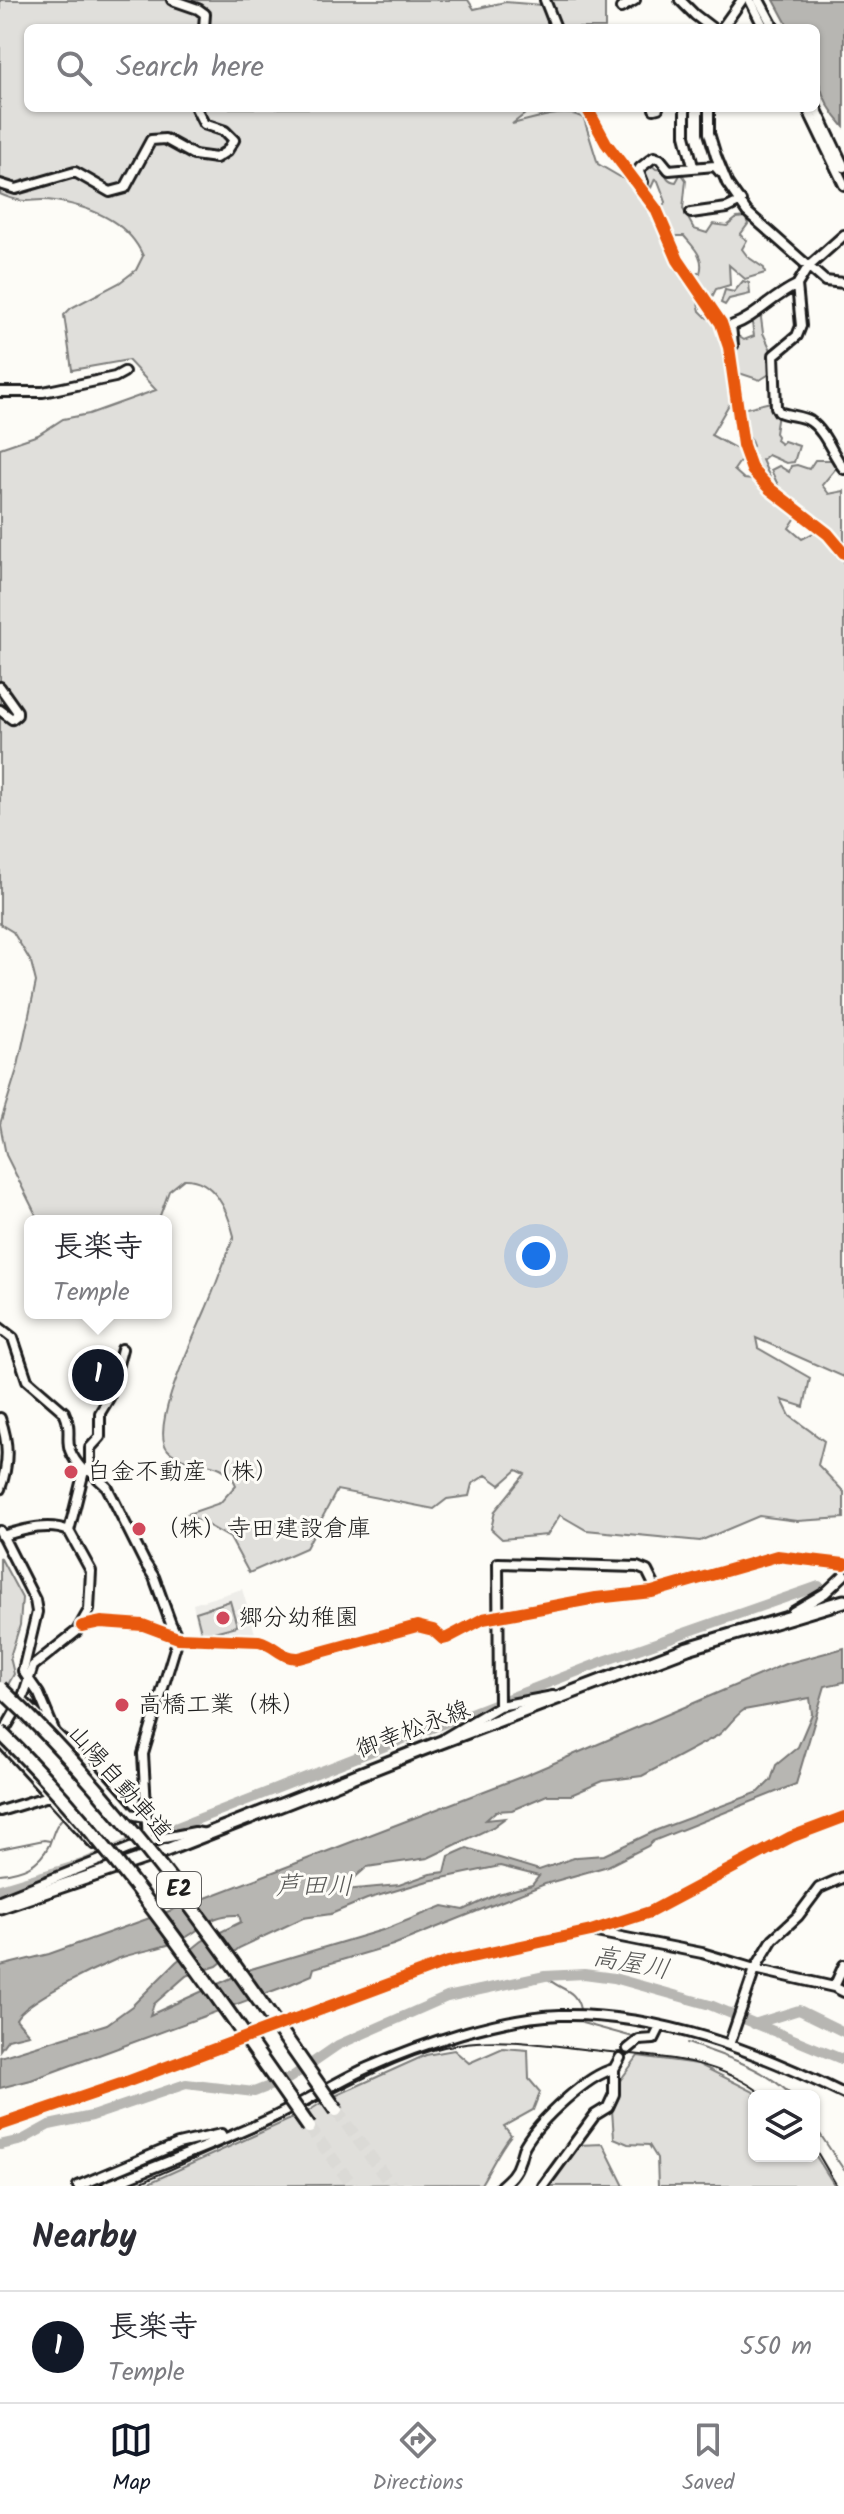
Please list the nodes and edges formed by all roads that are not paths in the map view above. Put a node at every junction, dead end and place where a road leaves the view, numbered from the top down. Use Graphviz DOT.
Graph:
graph roads {
  1 [pos="172,0"];
  2 [pos="545,0"];
  3 [pos="635,0"];
  4 [pos="680,0"];
  5 [pos="742,0"];
  6 [pos="751,0"];
  7 [pos="759,0"];
  8 [pos="621,8"];
  9 [pos="766,17"];
  10 [pos="204,24"];
  11 [pos="554,24"];
  12 [pos="707,24"];
  13 [pos="725,24"];
  14 [pos="766,24"];
  15 [pos="768,24"];
  16 [pos="198,112"];
  17 [pos="589,112"];
  18 [pos="685,112"];
  19 [pos="709,112"];
  20 [pos="809,112"];
  21 [pos="818,112"];
  22 [pos="693,166"];
  23 [pos="844,167"];
  24 [pos="724,177"];
  25 [pos="0,184"];
  26 [pos="844,185"];
  27 [pos="640,186"];
  28 [pos="741,201"];
  29 [pos="691,213"];
  30 [pos="844,235"];
  31 [pos="808,267"];
  32 [pos="844,283"];
  33 [pos="797,285"];
  34 [pos="729,347"];
  35 [pos="124,372"];
  36 [pos="0,392"];
  37 [pos="844,469"];
  38 [pos="844,553"];
  39 [pos="0,687"];
  40 [pos="0,710"];
  41 [pos="0,1328"];
  42 [pos="122,1349"];
  43 [pos="0,1418"];
  44 [pos="87,1471"];
  45 [pos="0,1489"];
  46 [pos="69,1531"];
  47 [pos="1,1533"];
  48 [pos="844,1564"];
  49 [pos="844,1575"];
  50 [pos="657,1591"];
  51 [pos="844,1601"];
  52 [pos="500,1617"];
  53 [pos="791,1618"];
  54 [pos="82,1626"];
  55 [pos="178,1638"];
  56 [pos="29,1679"];
  57 [pos="0,1688"];
  58 [pos="558,1697"];
  59 [pos="22,1700"];
  60 [pos="499,1703"];
  61 [pos="54,1730"];
  62 [pos="0,1737"];
  63 [pos="439,1743"];
  64 [pos="52,1795"];
  65 [pos="0,1811"];
  66 [pos="146,1817"];
  67 [pos="844,1817"];
  68 [pos="830,1821"];
  69 [pos="844,1824"];
  70 [pos="207,1834"];
  71 [pos="148,1841"];
  72 [pos="104,1855"];
  73 [pos="844,1877"];
  74 [pos="0,1900"];
  75 [pos="0,1907"];
  76 [pos="586,1932"];
  77 [pos="844,1965"];
  78 [pos="754,1970"];
  79 [pos="834,1987"];
  80 [pos="844,1992"];
  81 [pos="660,2027"];
  82 [pos="729,2045"];
  83 [pos="628,2049"];
  84 [pos="620,2058"];
  85 [pos="614,2069"];
  86 [pos="844,2094"];
  87 [pos="336,2110"];
  88 [pos="0,2125"];
  89 [pos="309,2127"];
  90 [pos="224,2138"];
  91 [pos="78,2186"];
  92 [pos="107,2186"];
  93 [pos="501,2186"];
  94 [pos="543,2186"];
  1 -- 10 [label="street"];
  2 -- 11 [label="street"];
  3 -- 8 [label="street"];
  4 -- 12 [label="street"];
  5 -- 13 [label="street"];
  6 -- 9 [label="street"];
  6 -- 14 [label="street"];
  7 -- 9 [label="street"];
  9 -- 15 [label="street"];
  16 -- 25 [label="street"];
  17 -- 27 [label="street"];
  18 -- 22 [label="street"];
  19 -- 24 [label="street"];
  20 -- 26 [label="street"];
  21 -- 23 [label="street"];
  22 -- 24 [label="street"];
  22 -- 27 [label="street"];
  24 -- 28 [label="street"];
  27 -- 34 [label="street"];
  28 -- 29 [label="street"];
  28 -- 31 [label="street"];
  30 -- 31 [label="street"];
  31 -- 32 [label="street"];
  31 -- 33 [label="street"];
  33 -- 34 [label="street"];
  33 -- 37 [label="street"];
  34 -- 38 [label="street"];
  35 -- 36 [label="street"];
  39 -- 40 [label="street"];
  41 -- 44 [label="street"];
  42 -- 44 [label="street"];
  43 -- 45 [label="street"];
  44 -- 46 [label="street"];
  44 -- 55 [label="street"];
  46 -- 47 [label="street"];
  46 -- 54 [label="street"];
  47 -- 56 [label="street"];
  48 -- 50 [label="street"];
  49 -- 53 [label="street"];
  50 -- 52 [label="street"];
  50 -- 52 [label="street"];
  51 -- 53 [label="main road, 御幸松永線"];
  52 -- 55 [label="street"];
  52 -- 60 [label="street"];
  53 -- 58 [label="main road, 御幸松永線"];
  54 -- 55 [label="street"];
  54 -- 56 [label="street"];
  55 -- 66 [label="street"];
  56 -- 59 [label="street"];
  56 -- 61 [label="street"];
  57 -- 87 [label="highway, 山陽自動車道 / E2, bridge"];
  58 -- 60 [label="street"];
  58 -- 63 [label="main road, 御幸松永線"];
  59 -- 61 [label="street"];
  59 -- 62 [label="street"];
  60 -- 63 [label="street"];
  61 -- 66 [label="street"];
  62 -- 64 [label="street"];
  62 -- 89 [label="highway, E2, bridge"];
  63 -- 70 [label="main road, 御幸松永線"];
  64 -- 65 [label="street"];
  64 -- 72 [label="street"];
  66 -- 71 [label="street"];
  67 -- 68 [label="street"];
  68 -- 69 [label="street"];
  68 -- 76 [label="street"];
  70 -- 71 [label="street"];
  70 -- 75 [label="main road, 御幸松永線"];
  71 -- 72 [label="street"];
  72 -- 74 [label="street"];
  73 -- 78 [label="street"];
  76 -- 78 [label="street"];
  76 -- 88 [label="street"];
  77 -- 79 [label="street"];
  78 -- 79 [label="street"];
  78 -- 82 [label="street"];
  79 -- 80 [label="street"];
  81 -- 82 [label="street"];
  81 -- 83 [label="street"];
  81 -- 90 [label="street"];
  82 -- 86 [label="street"];
  84 -- 85 [label="street"];
  85 -- 93 [label="street"];
  85 -- 94 [label="street"];
  90 -- 91 [label="street"];
  90 -- 92 [label="street"];
}
